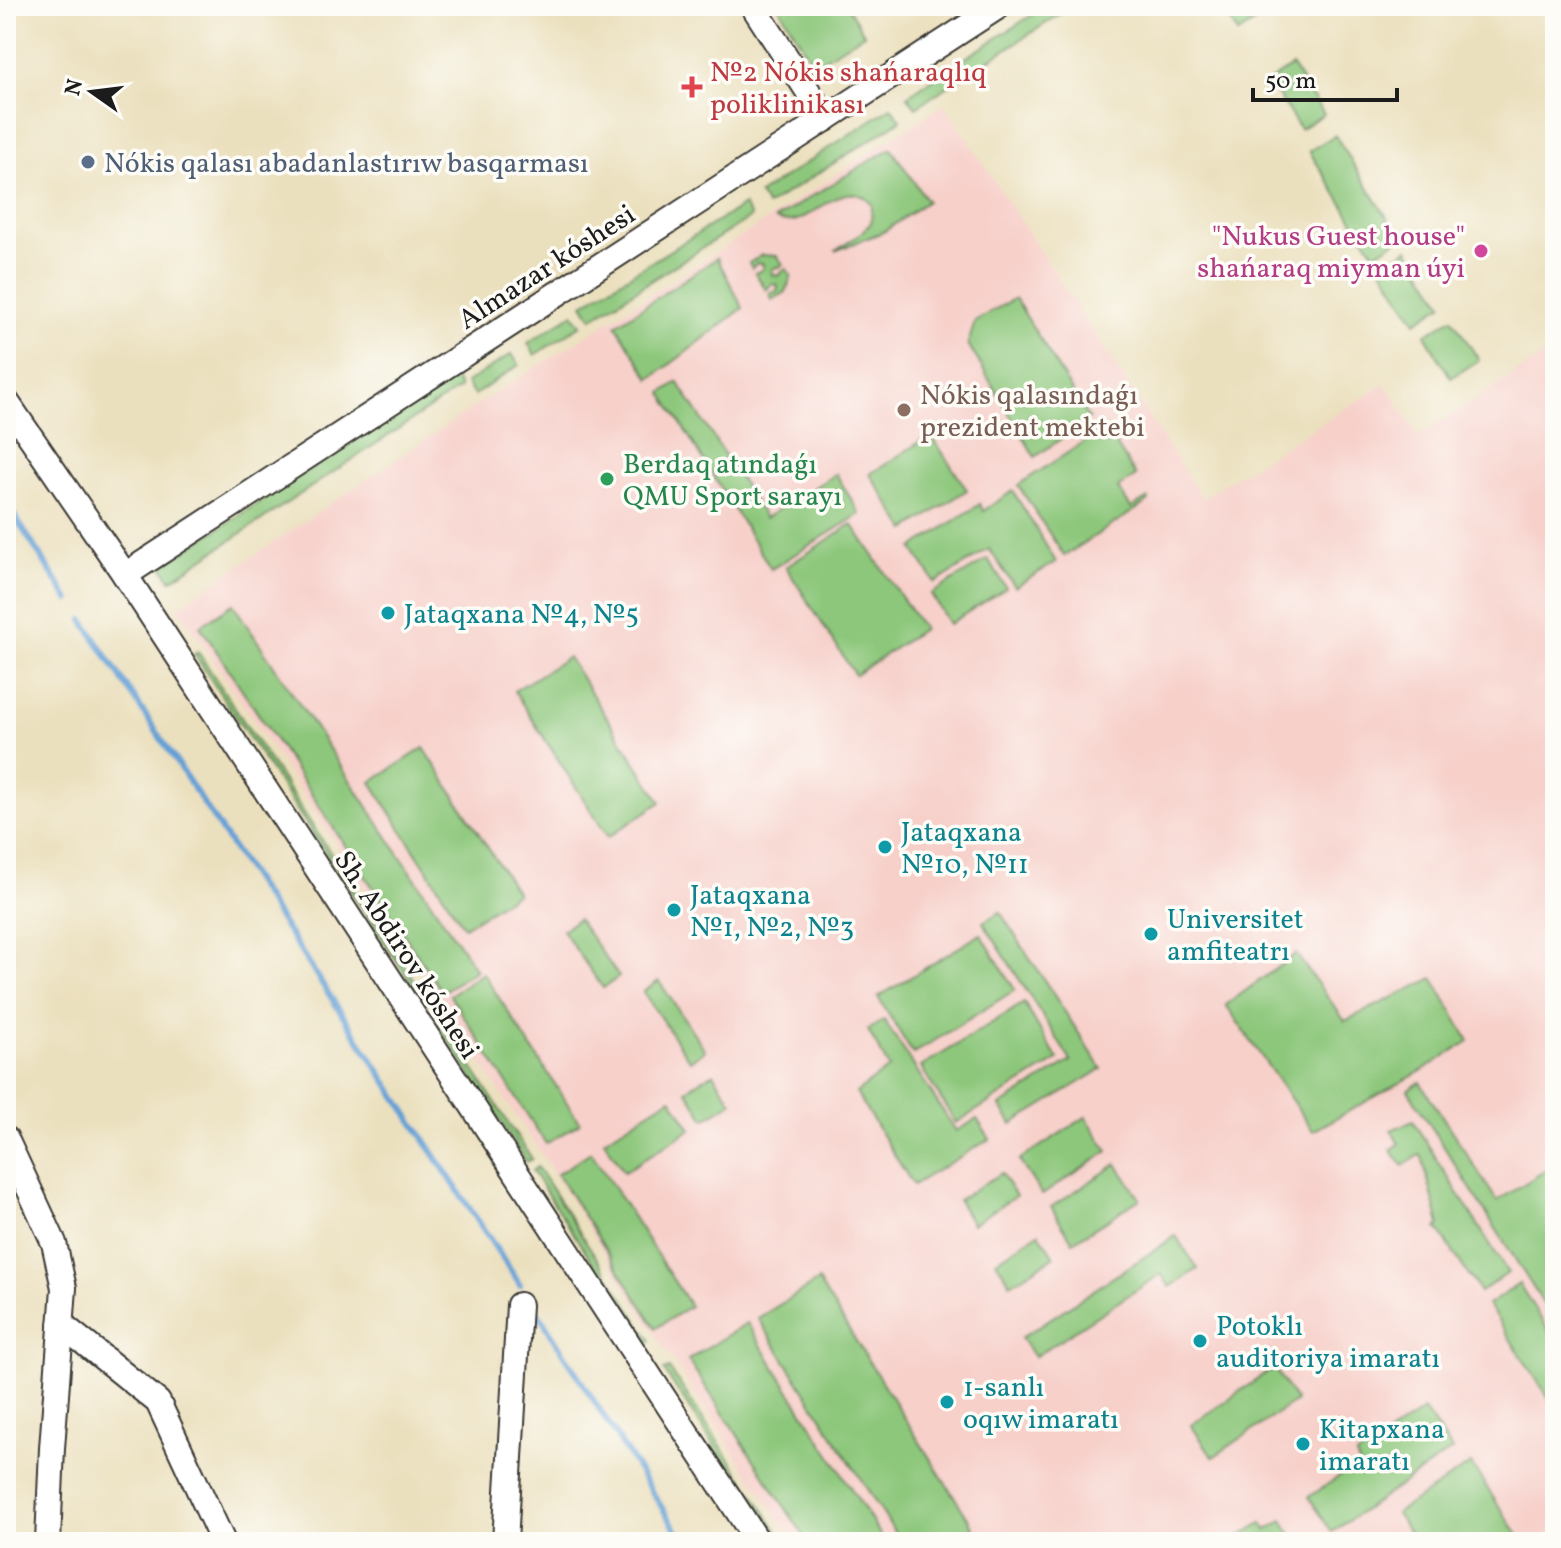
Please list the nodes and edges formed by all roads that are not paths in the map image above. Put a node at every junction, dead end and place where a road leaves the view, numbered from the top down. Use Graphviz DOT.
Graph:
graph roads {
  1 [pos="753,6"];
  2 [pos="999,6"];
  3 [pos="966,15"];
  4 [pos="826,119"];
  5 [pos="6,401"];
  6 [pos="125,575"];
  7 [pos="6,1139"];
  8 [pos="519,1305"];
  9 [pos="61,1324"];
  10 [pos="48,1542"];
  11 [pos="223,1542"];
  12 [pos="505,1542"];
  13 [pos="758,1542"];
  1 -- 4 [label="street"];
  2 -- 3 [label="street, Almazar kóshesi"];
  3 -- 4 [label="street, Almazar kóshesi"];
  4 -- 6 [label="street, Almazar kóshesi"];
  5 -- 6 [label="street, Sh. Abdirov kóshesi"];
  6 -- 13 [label="street, Sh. Abdirov kóshesi"];
  7 -- 9 [label="street"];
  8 -- 12 [label="street"];
  9 -- 10 [label="street"];
  9 -- 11 [label="street"];
}
